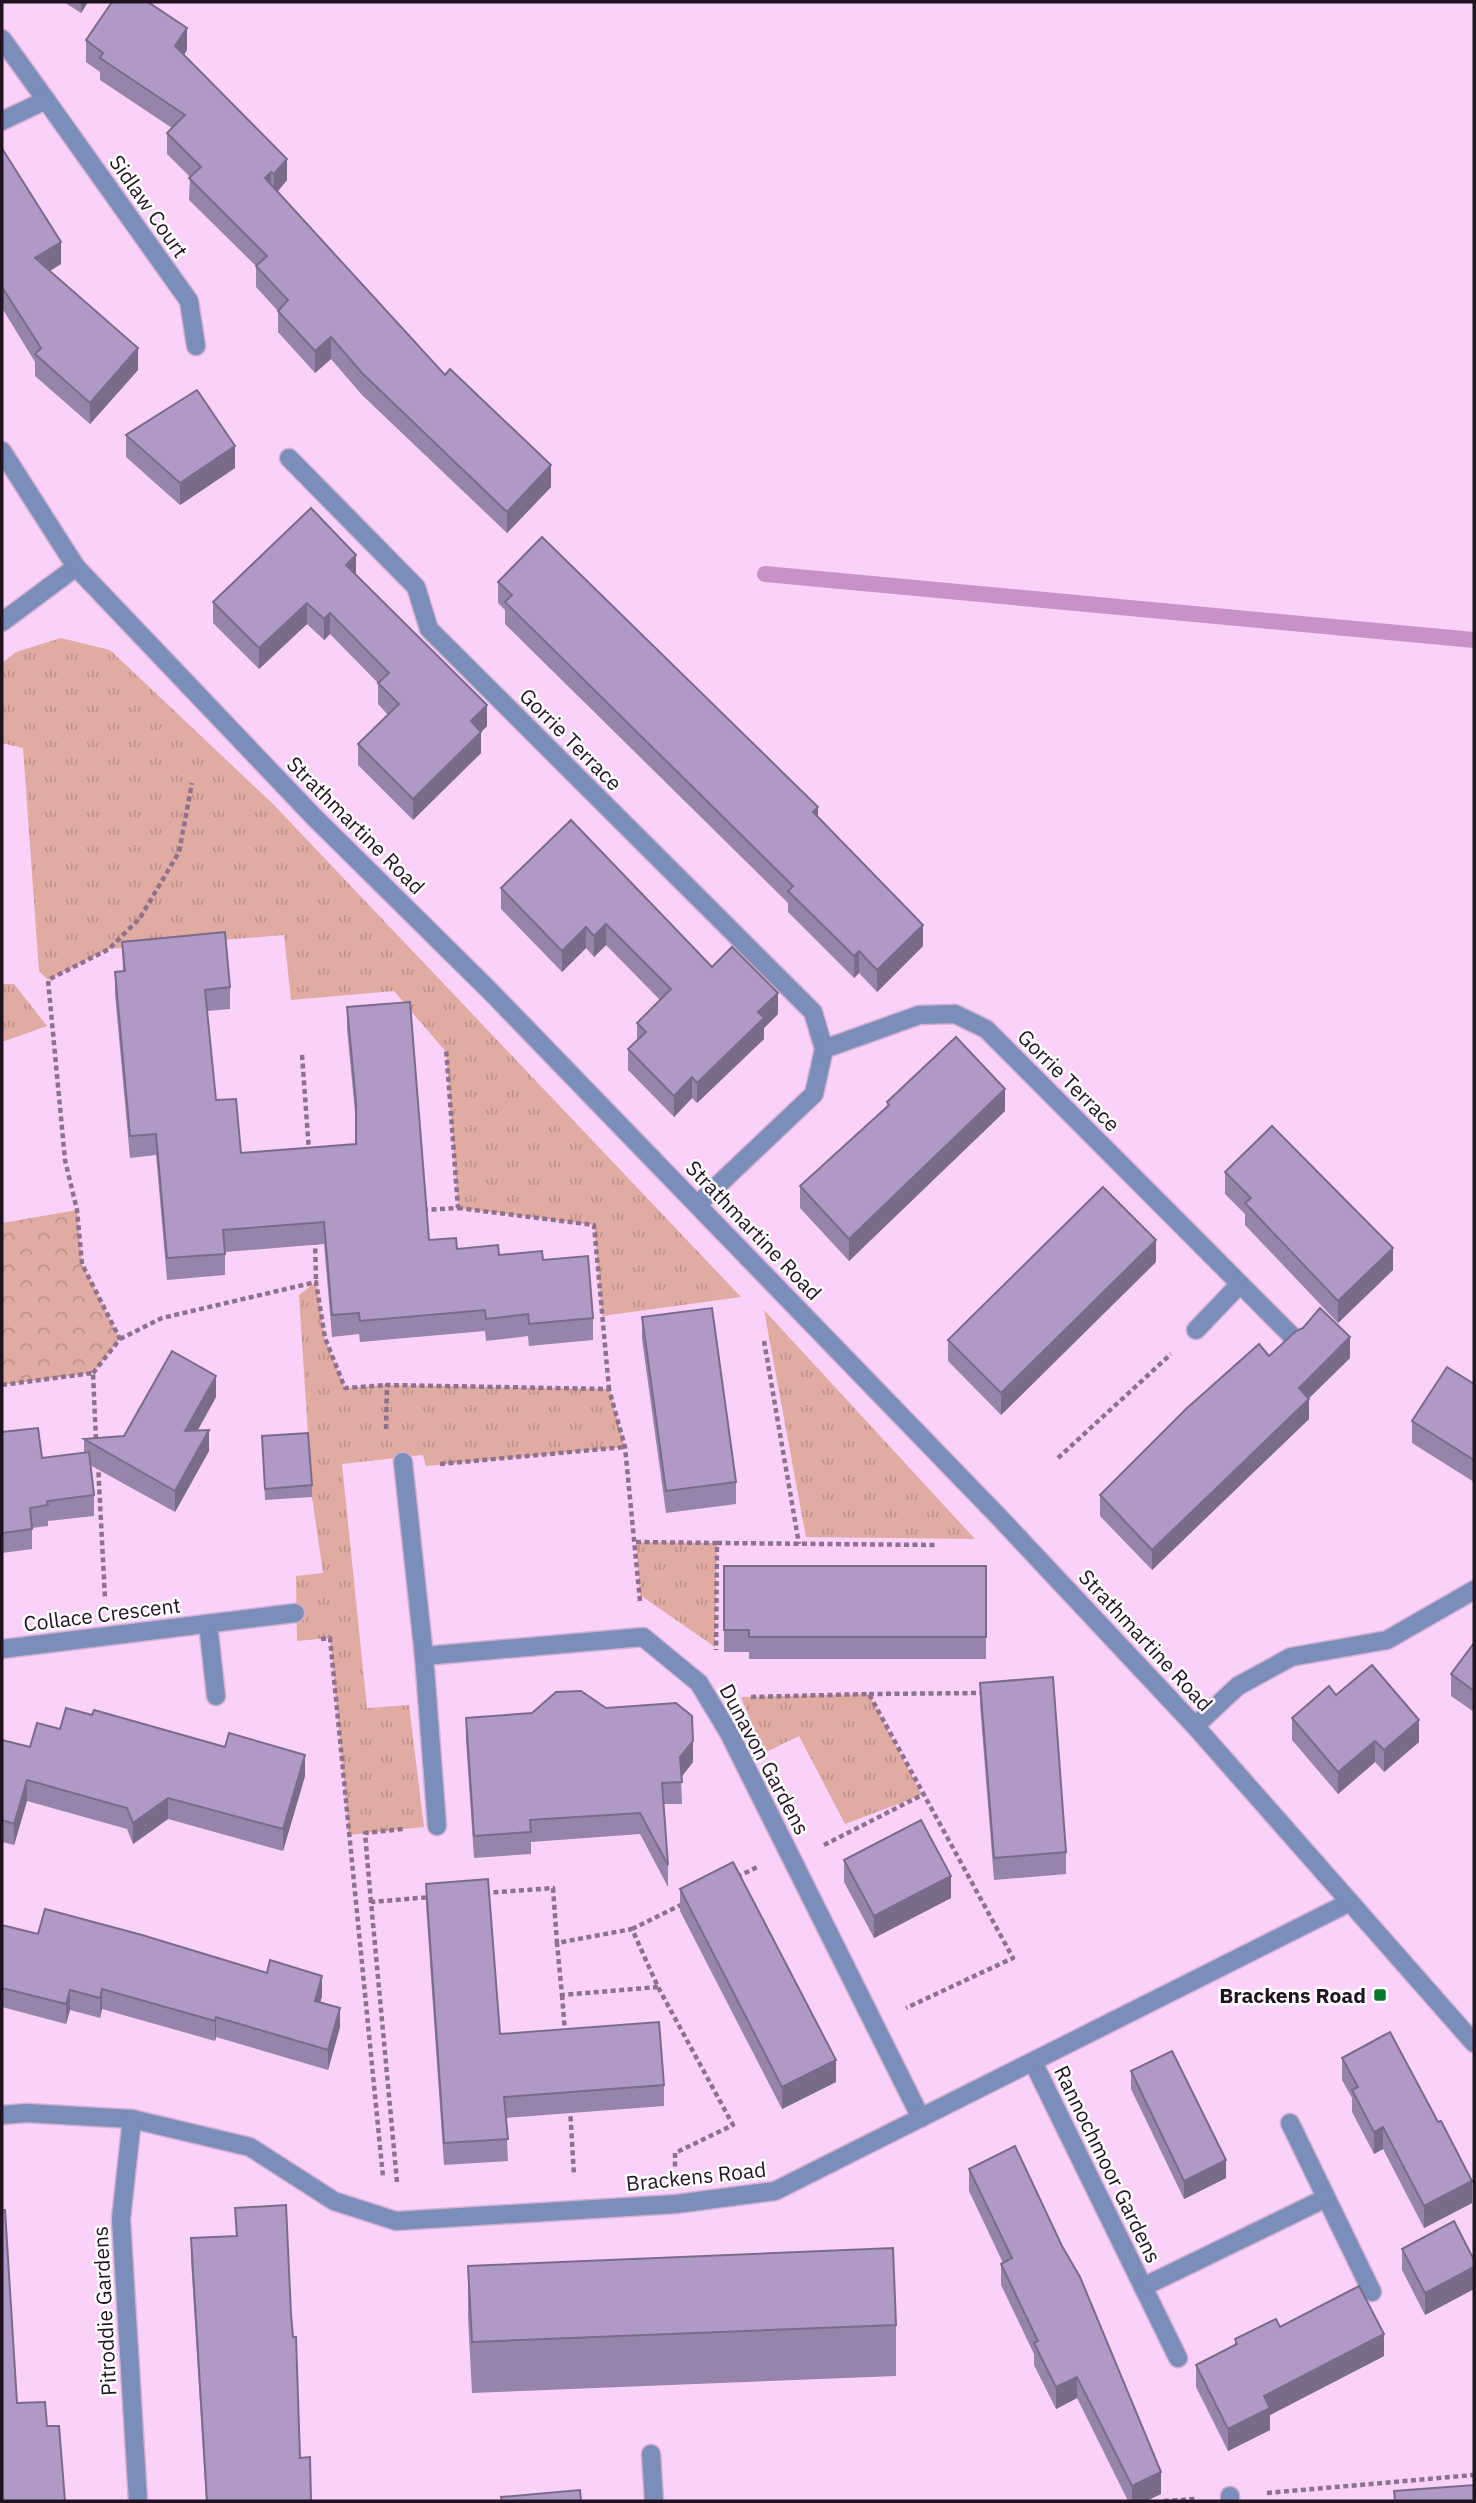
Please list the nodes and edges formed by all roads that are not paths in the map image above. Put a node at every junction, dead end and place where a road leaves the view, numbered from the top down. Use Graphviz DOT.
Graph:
graph roads {
  1 [pos="2,39"];
  2 [pos="46,100"];
  3 [pos="2,121"];
  4 [pos="197,346"];
  5 [pos="2,451"];
  6 [pos="289,458"];
  7 [pos="76,567"];
  8 [pos="2,622"];
  9 [pos="824,1049"];
  10 [pos="698,1204"];
  11 [pos="1239,1285"];
  12 [pos="1196,1330"];
  13 [pos="1296,1340"];
  14 [pos="403,1462"];
  15 [pos="1474,1590"];
  16 [pos="295,1613"];
  17 [pos="208,1624"];
  18 [pos="2,1649"];
  19 [pos="424,1656"];
  20 [pos="216,1696"];
  21 [pos="1195,1726"];
  22 [pos="437,1826"];
  23 [pos="1350,1902"];
  24 [pos="1474,2043"];
  25 [pos="1033,2062"];
  26 [pos="2,2115"];
  27 [pos="920,2118"];
  28 [pos="132,2119"];
  29 [pos="1290,2123"];
  30 [pos="1326,2198"];
  31 [pos="1143,2287"];
  32 [pos="1372,2291"];
  33 [pos="1178,2358"];
  34 [pos="651,2454"];
  35 [pos="138,2501"];
  36 [pos="654,2501"];
  1 -- 2 [label="street, Sidlaw Court"];
  2 -- 3 [label="street"];
  2 -- 4 [label="street, Sidlaw Court"];
  5 -- 7 [label="street, Strathmartine Road"];
  6 -- 9 [label="street, Gorrie Terrace"];
  7 -- 8 [label="street"];
  7 -- 10 [label="street, Strathmartine Road"];
  9 -- 10 [label="street, Gorrie Terrace"];
  9 -- 11 [label="street, Gorrie Terrace"];
  10 -- 21 [label="street, Strathmartine Road"];
  11 -- 12 [label="street"];
  11 -- 13 [label="street, Gorrie Terrace"];
  14 -- 19 [label="street"];
  15 -- 21 [label="street"];
  16 -- 17 [label="street, Collace Crescent"];
  17 -- 18 [label="street, Collace Crescent"];
  17 -- 20 [label="street, Collace Crescent"];
  19 -- 22 [label="street"];
  19 -- 27 [label="street, Dunavon Gardens"];
  21 -- 23 [label="street, Strathmartine Road"];
  23 -- 24 [label="street, Strathmartine Road"];
  23 -- 25 [label="street, Brackens Road"];
  25 -- 27 [label="street, Brackens Road"];
  25 -- 31 [label="street, Rannochmoor Gardens"];
  26 -- 28 [label="street, Brackens Road"];
  27 -- 28 [label="street, Brackens Road"];
  28 -- 35 [label="street, Pitroddie Gardens"];
  29 -- 30 [label="street"];
  30 -- 31 [label="street, Rannochmoor Gardens"];
  30 -- 32 [label="street"];
  31 -- 33 [label="street, Rannochmoor Gardens"];
  34 -- 36 [label="street"];
}
